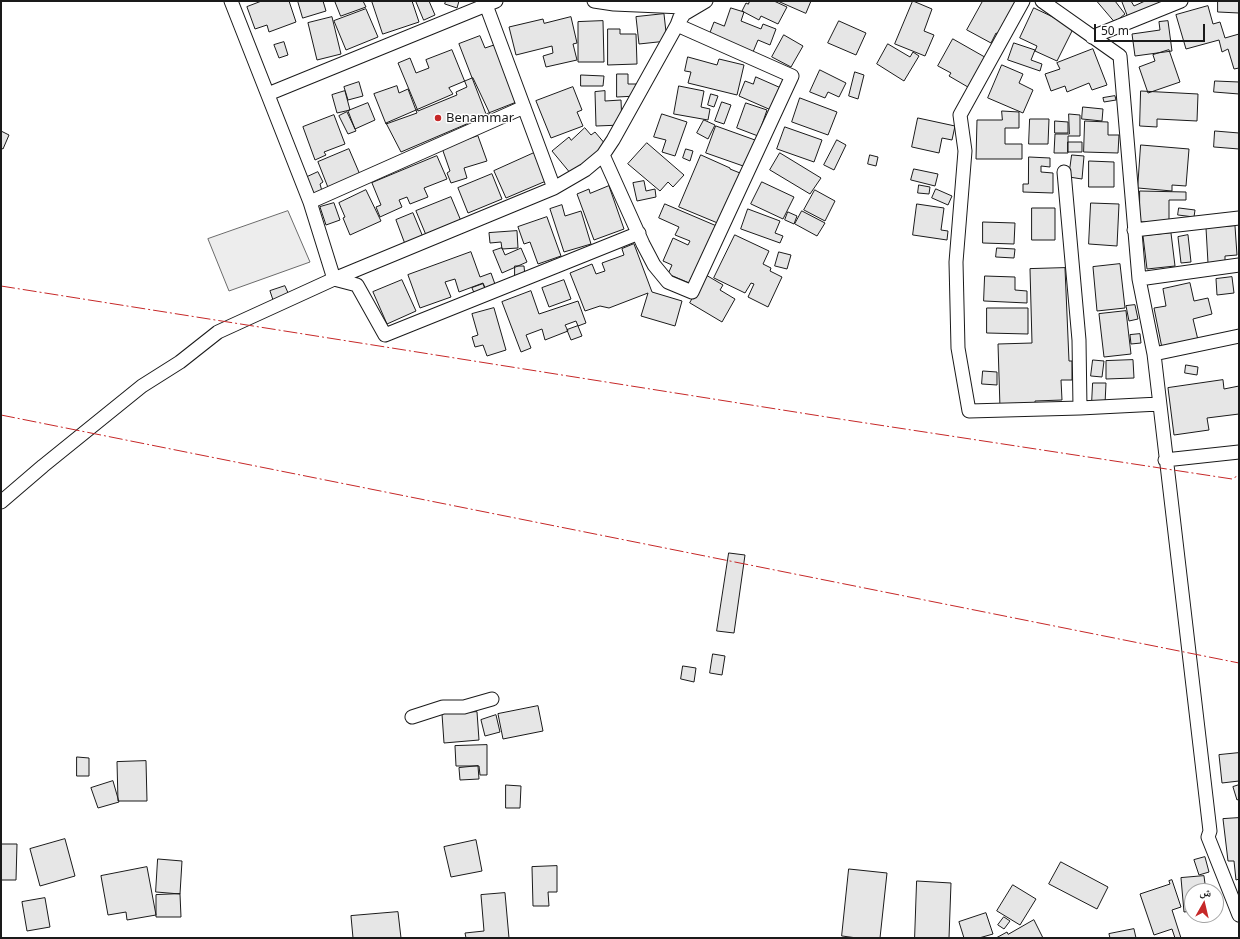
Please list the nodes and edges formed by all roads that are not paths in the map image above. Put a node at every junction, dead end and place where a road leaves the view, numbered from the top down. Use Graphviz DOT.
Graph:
graph roads {
  1 [pos="230,1"];
  2 [pos="594,1"];
  3 [pos="1023,1"];
  4 [pos="1042,1"];
  5 [pos="1180,1"];
  6 [pos="704,2"];
  7 [pos="491,3"];
  8 [pos="683,7"];
  9 [pos="677,25"];
  10 [pos="1092,36"];
  11 [pos="268,94"];
  12 [pos="524,107"];
  13 [pos="603,155"];
  14 [pos="1064,172"];
  15 [pos="554,188"];
  16 [pos="310,202"];
  17 [pos="1239,218"];
  18 [pos="1134,230"];
  19 [pos="639,233"];
  20 [pos="1239,265"];
  21 [pos="334,279"];
  22 [pos="1139,279"];
  23 [pos="1239,336"];
  24 [pos="1154,354"];
  25 [pos="1159,404"];
  26 [pos="1080,408"];
  27 [pos="1239,452"];
  28 [pos="1165,460"];
  29 [pos="1,502"];
  30 [pos="492,699"];
  31 [pos="412,717"];
  32 [pos="1239,915"];
  1 -- 11 [label="street"];
  2 -- 8 [label="street"];
  3 -- 26 [label="street"];
  4 -- 10 [label="street"];
  5 -- 10 [label="street"];
  6 -- 8 [label="street"];
  6 -- 9 [label="street"];
  7 -- 11 [label="street"];
  7 -- 12 [label="street"];
  8 -- 9 [label="street"];
  9 -- 13 [label="street"];
  9 -- 19 [label="street"];
  10 -- 18 [label="street"];
  11 -- 16 [label="street"];
  12 -- 15 [label="street"];
  12 -- 16 [label="street"];
  13 -- 15 [label="street"];
  13 -- 19 [label="street"];
  14 -- 26 [label="street"];
  15 -- 21 [label="street"];
  16 -- 21 [label="street"];
  17 -- 18 [label="street"];
  18 -- 22 [label="street"];
  19 -- 21 [label="street"];
  20 -- 22 [label="street"];
  21 -- 29 [label="street"];
  22 -- 24 [label="street"];
  23 -- 24 [label="street"];
  24 -- 25 [label="street"];
  25 -- 26 [label="street"];
  25 -- 28 [label="street"];
  27 -- 28 [label="street"];
  28 -- 32 [label="street"];
  30 -- 31 [label="street"];
}
